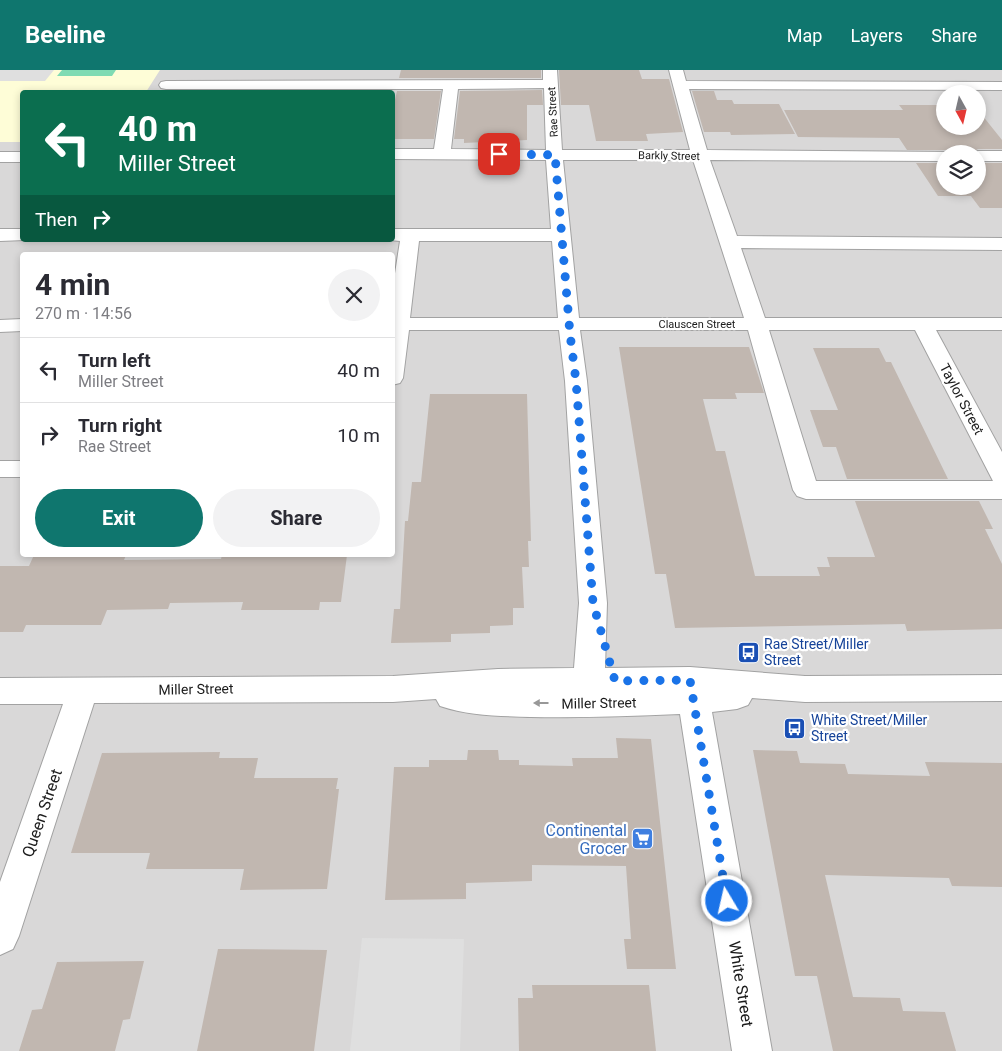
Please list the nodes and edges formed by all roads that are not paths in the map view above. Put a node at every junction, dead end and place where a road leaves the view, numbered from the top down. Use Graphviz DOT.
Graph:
graph roads {
  1 [pos="175,70"];
  2 [pos="551,77"];
  3 [pos="678,77"];
  4 [pos="451,84"];
  5 [pos="1002,86"];
  6 [pos="164,89"];
  7 [pos="442,153"];
  8 [pos="395,154"];
  9 [pos="555,155"];
  10 [pos="701,156"];
  11 [pos="936,156"];
  12 [pos="986,156"];
  13 [pos="1002,156"];
  14 [pos="0,157"];
  15 [pos="20,157"];
  16 [pos="401,234"];
  17 [pos="0,235"];
  18 [pos="20,235"];
  19 [pos="561,235"];
  20 [pos="730,242"];
  21 [pos="1002,244"];
  22 [pos="396,324"];
  23 [pos="569,324"];
  24 [pos="922,324"];
  25 [pos="1002,324"];
  26 [pos="757,325"];
  27 [pos="0,326"];
  28 [pos="20,326"];
  29 [pos="395,338"];
  30 [pos="0,469"];
  31 [pos="20,469"];
  32 [pos="1002,475"];
  33 [pos="1002,490"];
  34 [pos="1002,688"];
  35 [pos="83,690"];
  36 [pos="692,690"];
  37 [pos="0,691"];
  38 [pos="603,692"];
  39 [pos="0,936"];
  40 [pos="752,1051"];
  1 -- 6 [label="street"];
  2 -- 4 [label="street"];
  2 -- 9 [label="street, Rae Street"];
  3 -- 5 [label="street"];
  3 -- 10 [label="street"];
  4 -- 6 [label="street"];
  4 -- 7 [label="street"];
  7 -- 8 [label="street, Barkly Street"];
  7 -- 9 [label="street, Barkly Street"];
  9 -- 10 [label="street, Barkly Street"];
  9 -- 19 [label="street, Rae Street"];
  10 -- 11 [label="street, Barkly Street"];
  10 -- 20 [label="street"];
  12 -- 13 [label="street"];
  14 -- 15 [label="street"];
  16 -- 19 [label="street"];
  16 -- 22 [label="street"];
  17 -- 18 [label="street"];
  19 -- 23 [label="street, Rae Street"];
  20 -- 21 [label="street"];
  20 -- 26 [label="street"];
  22 -- 23 [label="street, Clauscen Street"];
  22 -- 29 [label="street"];
  23 -- 26 [label="street, Clauscen Street"];
  23 -- 38 [label="street, Rae Street"];
  24 -- 25 [label="street, Clauscen Street"];
  24 -- 26 [label="street, Clauscen Street"];
  24 -- 32 [label="street, Taylor Street"];
  26 -- 33 [label="street"];
  27 -- 28 [label="street"];
  30 -- 31 [label="street"];
  34 -- 36 [label="street, Miller Street"];
  35 -- 37 [label="street, Miller Street"];
  35 -- 38 [label="street, Miller Street"];
  35 -- 39 [label="street, Queen Street"];
  36 -- 38 [label="street, Miller Street"];
  36 -- 40 [label="street, White Street"];
}
